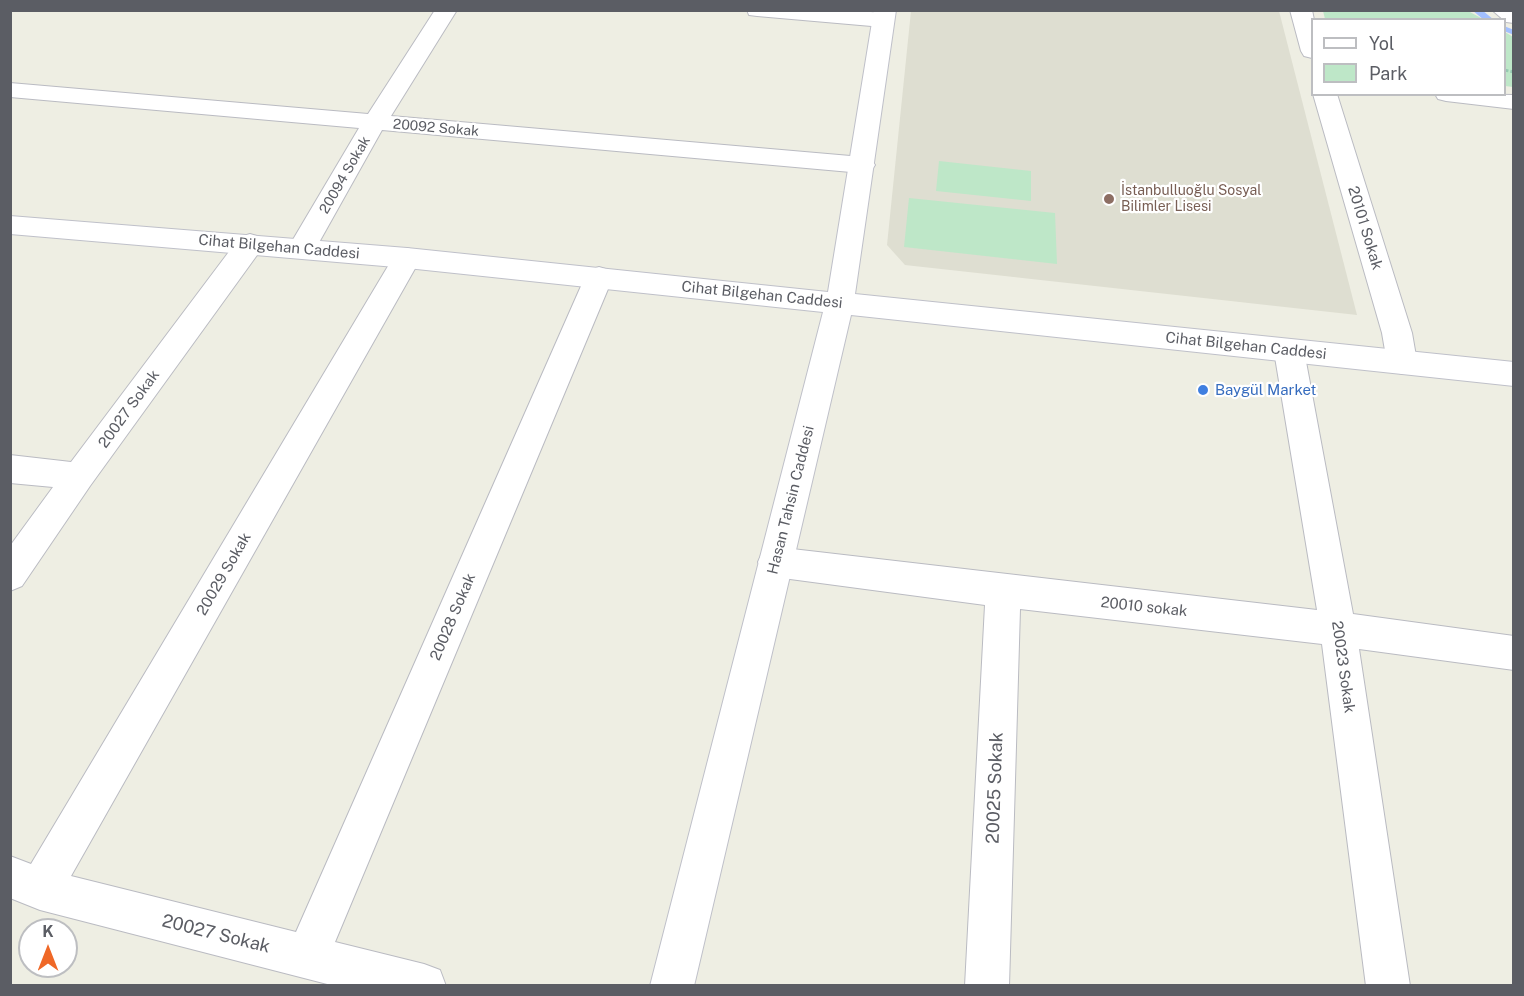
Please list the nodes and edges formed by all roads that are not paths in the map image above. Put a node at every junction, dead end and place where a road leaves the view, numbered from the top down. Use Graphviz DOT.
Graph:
graph roads {
  1 [pos="446,10"];
  2 [pos="757,10"];
  3 [pos="1301,10"];
  4 [pos="1502,10"];
  5 [pos="884,15"];
  6 [pos="1514,17"];
  7 [pos="1311,47"];
  8 [pos="10,90"];
  9 [pos="1326,96"];
  10 [pos="1463,96"];
  11 [pos="1514,102"];
  12 [pos="375,122"];
  13 [pos="862,165"];
  14 [pos="10,225"];
  15 [pos="250,244"];
  16 [pos="302,248"];
  17 [pos="407,258"];
  18 [pos="598,277"];
  19 [pos="840,303"];
  20 [pos="1289,351"];
  21 [pos="1402,362"];
  22 [pos="1514,374"];
  23 [pos="10,469"];
  24 [pos="78,476"];
  25 [pos="775,562"];
  26 [pos="10,575"];
  27 [pos="1003,591"];
  28 [pos="1338,630"];
  29 [pos="1514,653"];
  30 [pos="25,883"];
  31 [pos="307,957"];
  32 [pos="424,986"];
  33 [pos="672,986"];
  34 [pos="987,986"];
  35 [pos="1388,986"];
  1 -- 12 [label="street, 20094 Sokak"];
  2 -- 5 [label="street"];
  3 -- 7 [label="street"];
  4 -- 6 [label="street"];
  5 -- 13 [label="street, Hasan Tahsin Caddesi"];
  8 -- 12 [label="street, 20092 Sokak"];
  9 -- 21 [label="street, 20101 Sokak"];
  10 -- 11 [label="street"];
  12 -- 13 [label="street, 20092 Sokak"];
  12 -- 16 [label="street, 20094 Sokak"];
  13 -- 19 [label="street, Hasan Tahsin Caddesi"];
  14 -- 15 [label="street, Cihat Bilgehan Caddesi"];
  15 -- 16 [label="street, Cihat Bilgehan Caddesi"];
  15 -- 24 [label="street, 20027 Sokak"];
  16 -- 17 [label="street, Cihat Bilgehan Caddesi"];
  17 -- 18 [label="street, Cihat Bilgehan Caddesi"];
  17 -- 30 [label="street, 20029 Sokak"];
  18 -- 19 [label="street, Cihat Bilgehan Caddesi"];
  18 -- 31 [label="street, 20028 Sokak"];
  19 -- 20 [label="street, Cihat Bilgehan Caddesi"];
  19 -- 25 [label="street, Hasan Tahsin Caddesi"];
  20 -- 21 [label="street, Cihat Bilgehan Caddesi"];
  20 -- 28 [label="street, 20023 Sokak"];
  21 -- 22 [label="street, Cihat Bilgehan Caddesi"];
  23 -- 24 [label="street"];
  24 -- 26 [label="street, 20027 Sokak"];
  25 -- 27 [label="street, 20010 sokak"];
  25 -- 33 [label="street, Hasan Tahsin Caddesi"];
  27 -- 28 [label="street, 20010 sokak"];
  27 -- 34 [label="street, 20025 Sokak"];
  28 -- 29 [label="street, 20010 sokak"];
  28 -- 35 [label="street, 20023 Sokak"];
  30 -- 31 [label="street, 20027 Sokak"];
  31 -- 32 [label="street, 20027 Sokak"];
}
